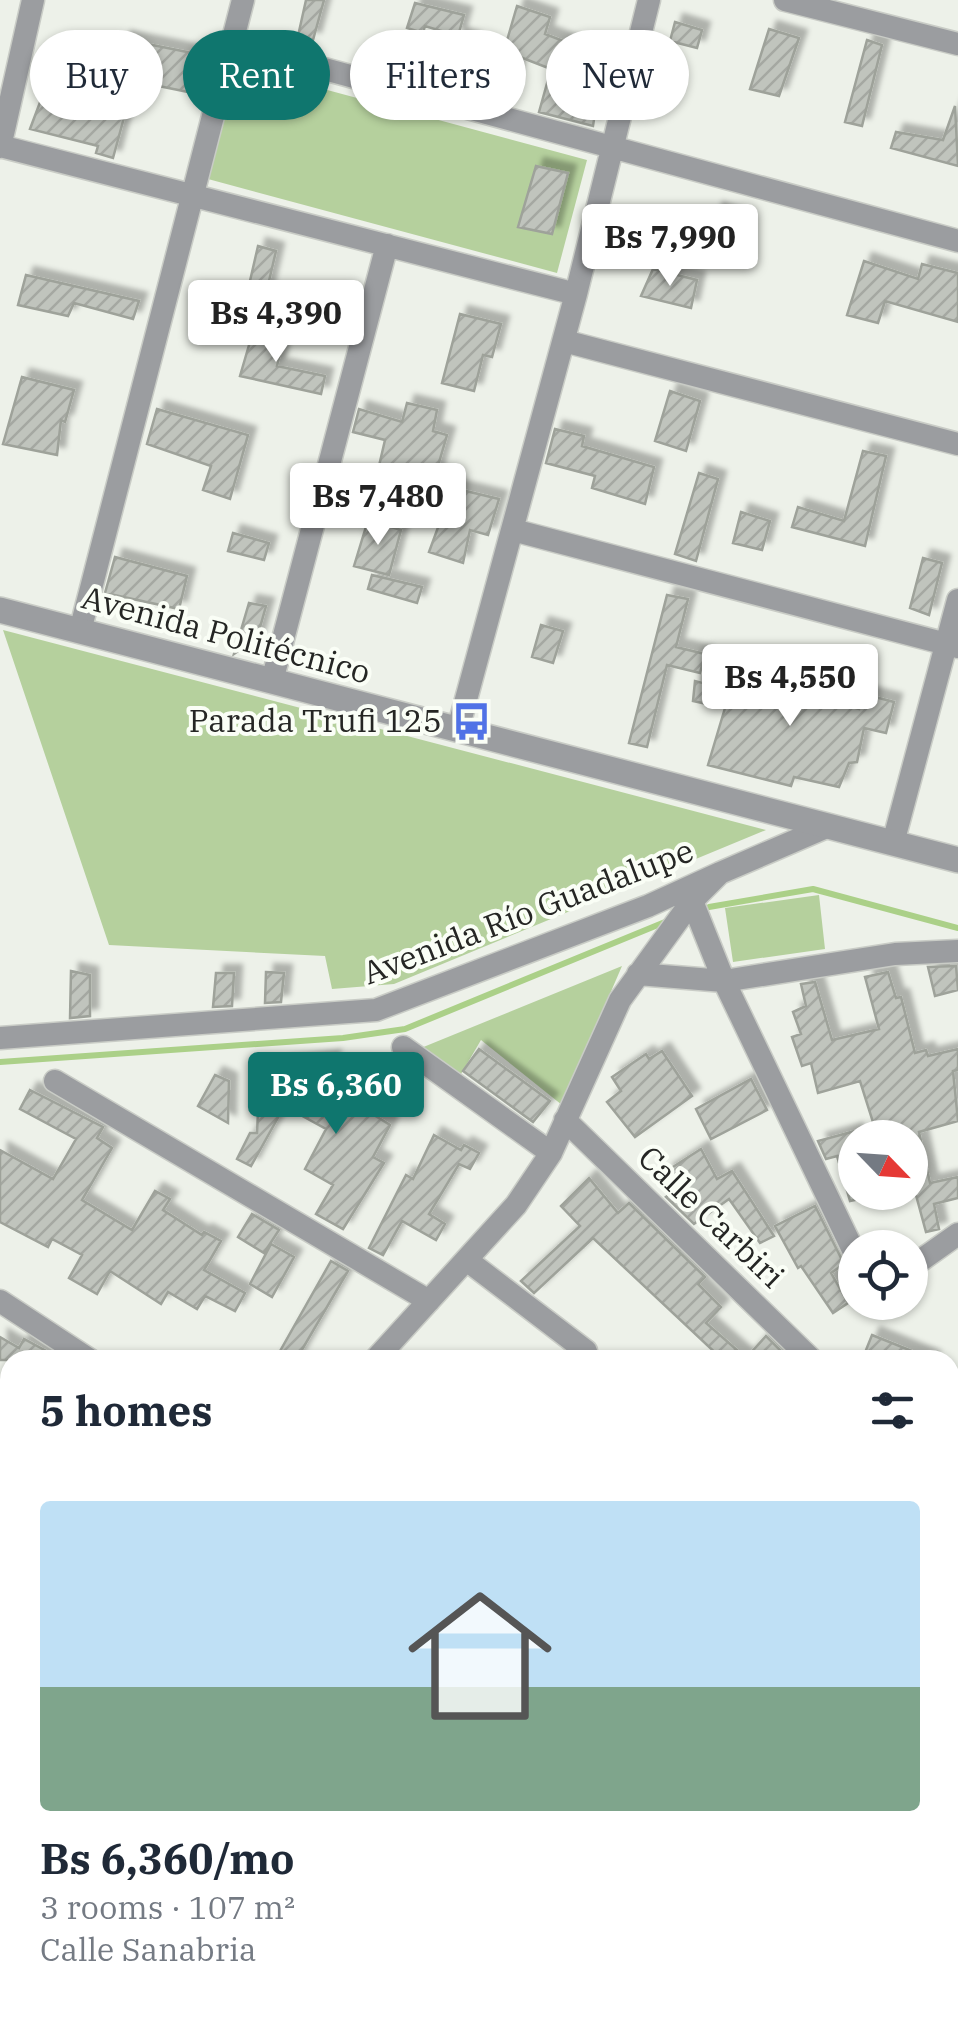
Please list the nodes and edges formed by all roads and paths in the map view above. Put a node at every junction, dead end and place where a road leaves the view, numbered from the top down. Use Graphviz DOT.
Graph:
graph roads {
  1 [pos="33,0"];
  2 [pos="243,0"];
  3 [pos="649,0"];
  4 [pos="784,0"];
  5 [pos="889,0"];
  6 [pos="882,25"];
  7 [pos="236,30"];
  8 [pos="958,44"];
  9 [pos="330,71"];
  10 [pos="212,120"];
  11 [pos="0,146"];
  12 [pos="612,148"];
  13 [pos="192,195"];
  14 [pos="958,241"];
  15 [pos="386,246"];
  16 [pos="576,294"];
  17 [pos="564,340"];
  18 [pos="958,444"];
  19 [pos="513,530"];
  20 [pos="958,600"];
  21 [pos="0,610"];
  22 [pos="80,631"];
  23 [pos="952,646"];
  24 [pos="272,681"];
  25 [pos="458,730"];
  26 [pos="829,826"];
  27 [pos="894,843"];
  28 [pos="958,860"];
  29 [pos="720,873"];
  30 [pos="692,901"];
  31 [pos="958,950"];
  32 [pos="638,974"];
  33 [pos="724,981"];
  34 [pos="0,1038"];
  35 [pos="403,1047"];
  36 [pos="56,1081"];
  37 [pos="565,1120"];
  38 [pos="551,1153"];
  39 [pos="843,1230"];
  40 [pos="958,1234"];
  41 [pos="928,1255"];
  42 [pos="468,1261"];
  43 [pos="0,1301"];
  44 [pos="428,1301"];
  45 [pos="74,1350"];
  46 [pos="384,1350"];
  47 [pos="576,1350"];
  48 [pos="802,1350"];
  1 -- 11 [label="street"];
  2 -- 7 [label="street"];
  3 -- 12 [label="street"];
  4 -- 6 [label="street"];
  5 -- 6 [label="street"];
  6 -- 8 [label="street"];
  9 -- 12 [label="street"];
  10 -- 13 [label="street"];
  11 -- 13 [label="street"];
  12 -- 14 [label="street"];
  12 -- 16 [label="street"];
  13 -- 15 [label="street"];
  13 -- 22 [label="street"];
  15 -- 16 [label="street"];
  15 -- 24 [label="street"];
  16 -- 17 [label="street"];
  17 -- 18 [label="street"];
  17 -- 19 [label="street"];
  19 -- 23 [label="street"];
  19 -- 25 [label="street"];
  20 -- 23 [label="street"];
  21 -- 22 [label="street, Avenida Politécnico"];
  22 -- 24 [label="street, Avenida Politécnico"];
  23 -- 27 [label="street"];
  24 -- 25 [label="street, Avenida Politécnico"];
  25 -- 26 [label="street, Avenida Politécnico"];
  26 -- 27 [label="street, Avenida Politécnico"];
  26 -- 29 [label="street, Avenida Río Guadalupe"];
  27 -- 28 [label="street, Avenida Politécnico"];
  29 -- 30 [label="street"];
  29 -- 34 [label="street, Avenida Río Guadalupe"];
  30 -- 32 [label="street"];
  30 -- 33 [label="street"];
  31 -- 33 [label="street"];
  32 -- 33 [label="street"];
  32 -- 37 [label="street"];
  33 -- 39 [label="street"];
  35 -- 38 [label="street"];
  36 -- 44 [label="street"];
  37 -- 38 [label="street"];
  37 -- 48 [label="street, Calle Carbiri"];
  38 -- 42 [label="street"];
  40 -- 41 [label="street"];
  42 -- 44 [label="street"];
  42 -- 47 [label="street"];
  43 -- 45 [label="street"];
  44 -- 46 [label="street"];
}
